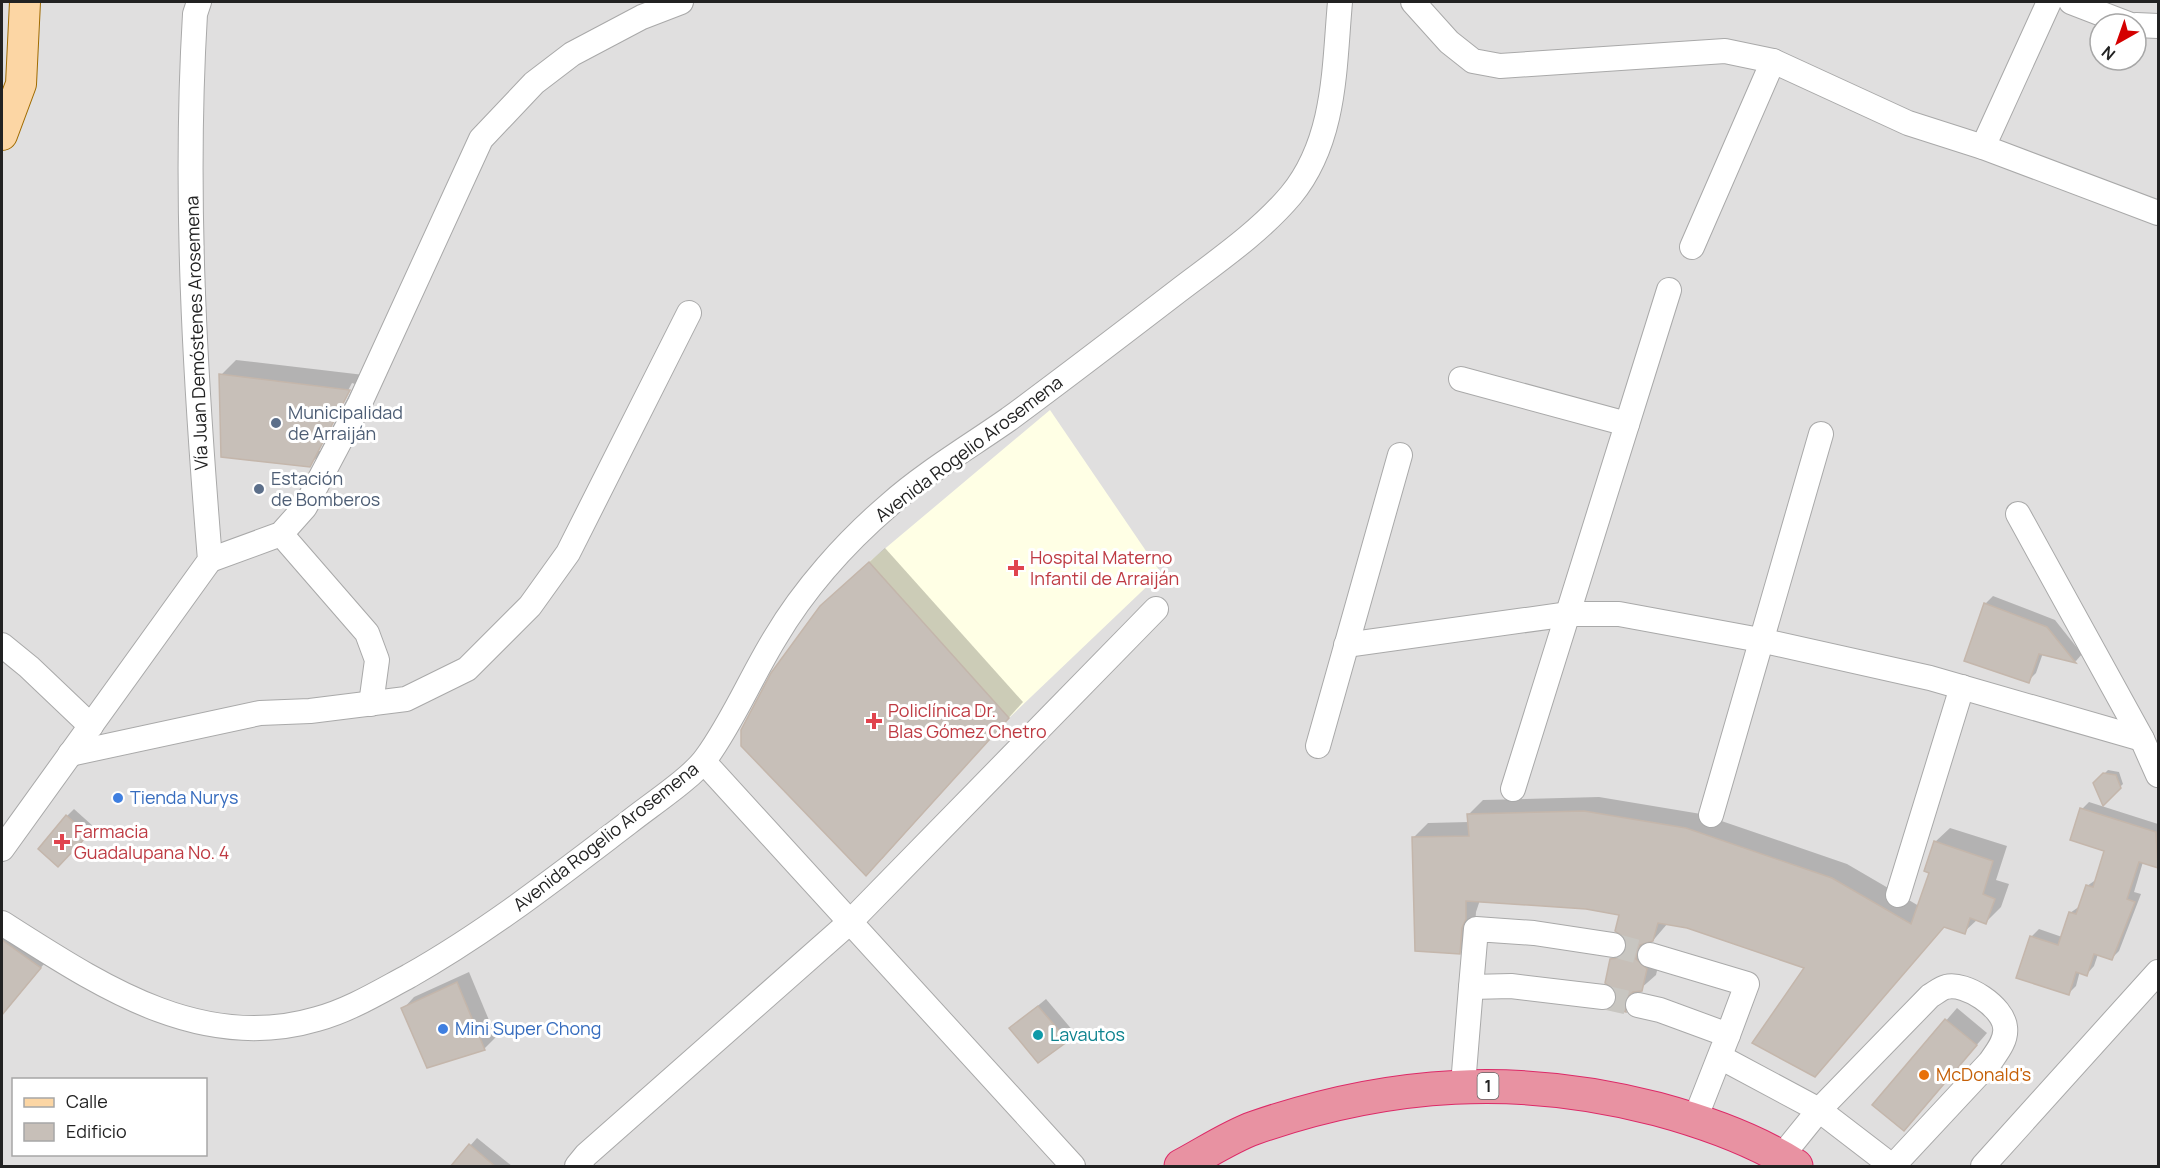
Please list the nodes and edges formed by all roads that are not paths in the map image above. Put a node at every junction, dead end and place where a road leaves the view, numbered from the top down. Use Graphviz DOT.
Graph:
graph roads {
  1 [pos="24,2"];
  2 [pos="199,2"];
  3 [pos="681,2"];
  4 [pos="1340,2"];
  5 [pos="1413,2"];
  6 [pos="2049,2"];
  7 [pos="2072,2"];
  8 [pos="2097,12"];
  9 [pos="1773,62"];
  10 [pos="2,135"];
  11 [pos="1983,147"];
  12 [pos="2158,213"];
  13 [pos="1692,247"];
  14 [pos="1669,290"];
  15 [pos="689,313"];
  16 [pos="1461,379"];
  17 [pos="1627,424"];
  18 [pos="1821,434"];
  19 [pos="1400,455"];
  20 [pos="2018,514"];
  21 [pos="281,534"];
  22 [pos="210,560"];
  23 [pos="1156,609"];
  24 [pos="1569,614"];
  25 [pos="1760,640"];
  26 [pos="2,645"];
  27 [pos="1346,645"];
  28 [pos="1962,687"];
  29 [pos="371,704"];
  30 [pos="91,726"];
  31 [pos="2142,739"];
  32 [pos="1318,746"];
  33 [pos="70,754"];
  34 [pos="704,762"];
  35 [pos="2158,775"];
  36 [pos="1513,789"];
  37 [pos="1711,815"];
  38 [pos="2,849"];
  39 [pos="1898,895"];
  40 [pos="850,922"];
  41 [pos="2,923"];
  42 [pos="1613,945"];
  43 [pos="1650,955"];
  44 [pos="2158,972"];
  45 [pos="1471,987"];
  46 [pos="1603,997"];
  47 [pos="1638,1005"];
  48 [pos="1724,1046"];
  49 [pos="1463,1085"];
  50 [pos="1819,1110"];
  51 [pos="1695,1119"];
  52 [pos="1788,1162"];
  53 [pos="1067,1164"];
  54 [pos="577,1167"];
  55 [pos="1181,1167"];
  56 [pos="1892,1167"];
  57 [pos="1983,1167"];
  1 -- 10 [label="main road"];
  2 -- 22 [label="street, Vía Juan Demóstenes Arosemena"];
  3 -- 21 [label="street"];
  4 -- 34 [label="street, Avenida Rogelio Arosemena"];
  5 -- 9 [label="street"];
  6 -- 11 [label="street"];
  7 -- 8 [label="street"];
  9 -- 11 [label="street"];
  9 -- 13 [label="street"];
  11 -- 12 [label="street"];
  14 -- 17 [label="street"];
  15 -- 29 [label="street"];
  16 -- 17 [label="street"];
  17 -- 24 [label="street"];
  18 -- 25 [label="street"];
  19 -- 27 [label="street"];
  20 -- 31 [label="street"];
  21 -- 22 [label="street"];
  21 -- 29 [label="street"];
  22 -- 30 [label="street"];
  23 -- 40 [label="street"];
  24 -- 25 [label="street"];
  24 -- 27 [label="street"];
  24 -- 36 [label="street"];
  25 -- 28 [label="street"];
  25 -- 37 [label="street"];
  26 -- 30 [label="street"];
  27 -- 32 [label="street"];
  28 -- 31 [label="street"];
  28 -- 39 [label="street"];
  29 -- 33 [label="street"];
  30 -- 33 [label="street"];
  31 -- 35 [label="street"];
  33 -- 38 [label="street"];
  34 -- 40 [label="street"];
  34 -- 41 [label="street, Avenida Rogelio Arosemena"];
  40 -- 53 [label="street"];
  40 -- 54 [label="street"];
  42 -- 45 [label="street"];
  43 -- 48 [label="street"];
  44 -- 57 [label="street"];
  45 -- 46 [label="street"];
  45 -- 49 [label="street"];
  47 -- 48 [label="street"];
  48 -- 50 [label="street"];
  48 -- 51 [label="street"];
  49 -- 51 [label="highway, 1"];
  49 -- 55 [label="highway, 1"];
  50 -- 52 [label="street"];
  50 -- 56 [label="street"];
  50 -- 56 [label="street"];
  51 -- 52 [label="highway, 1"];
}
